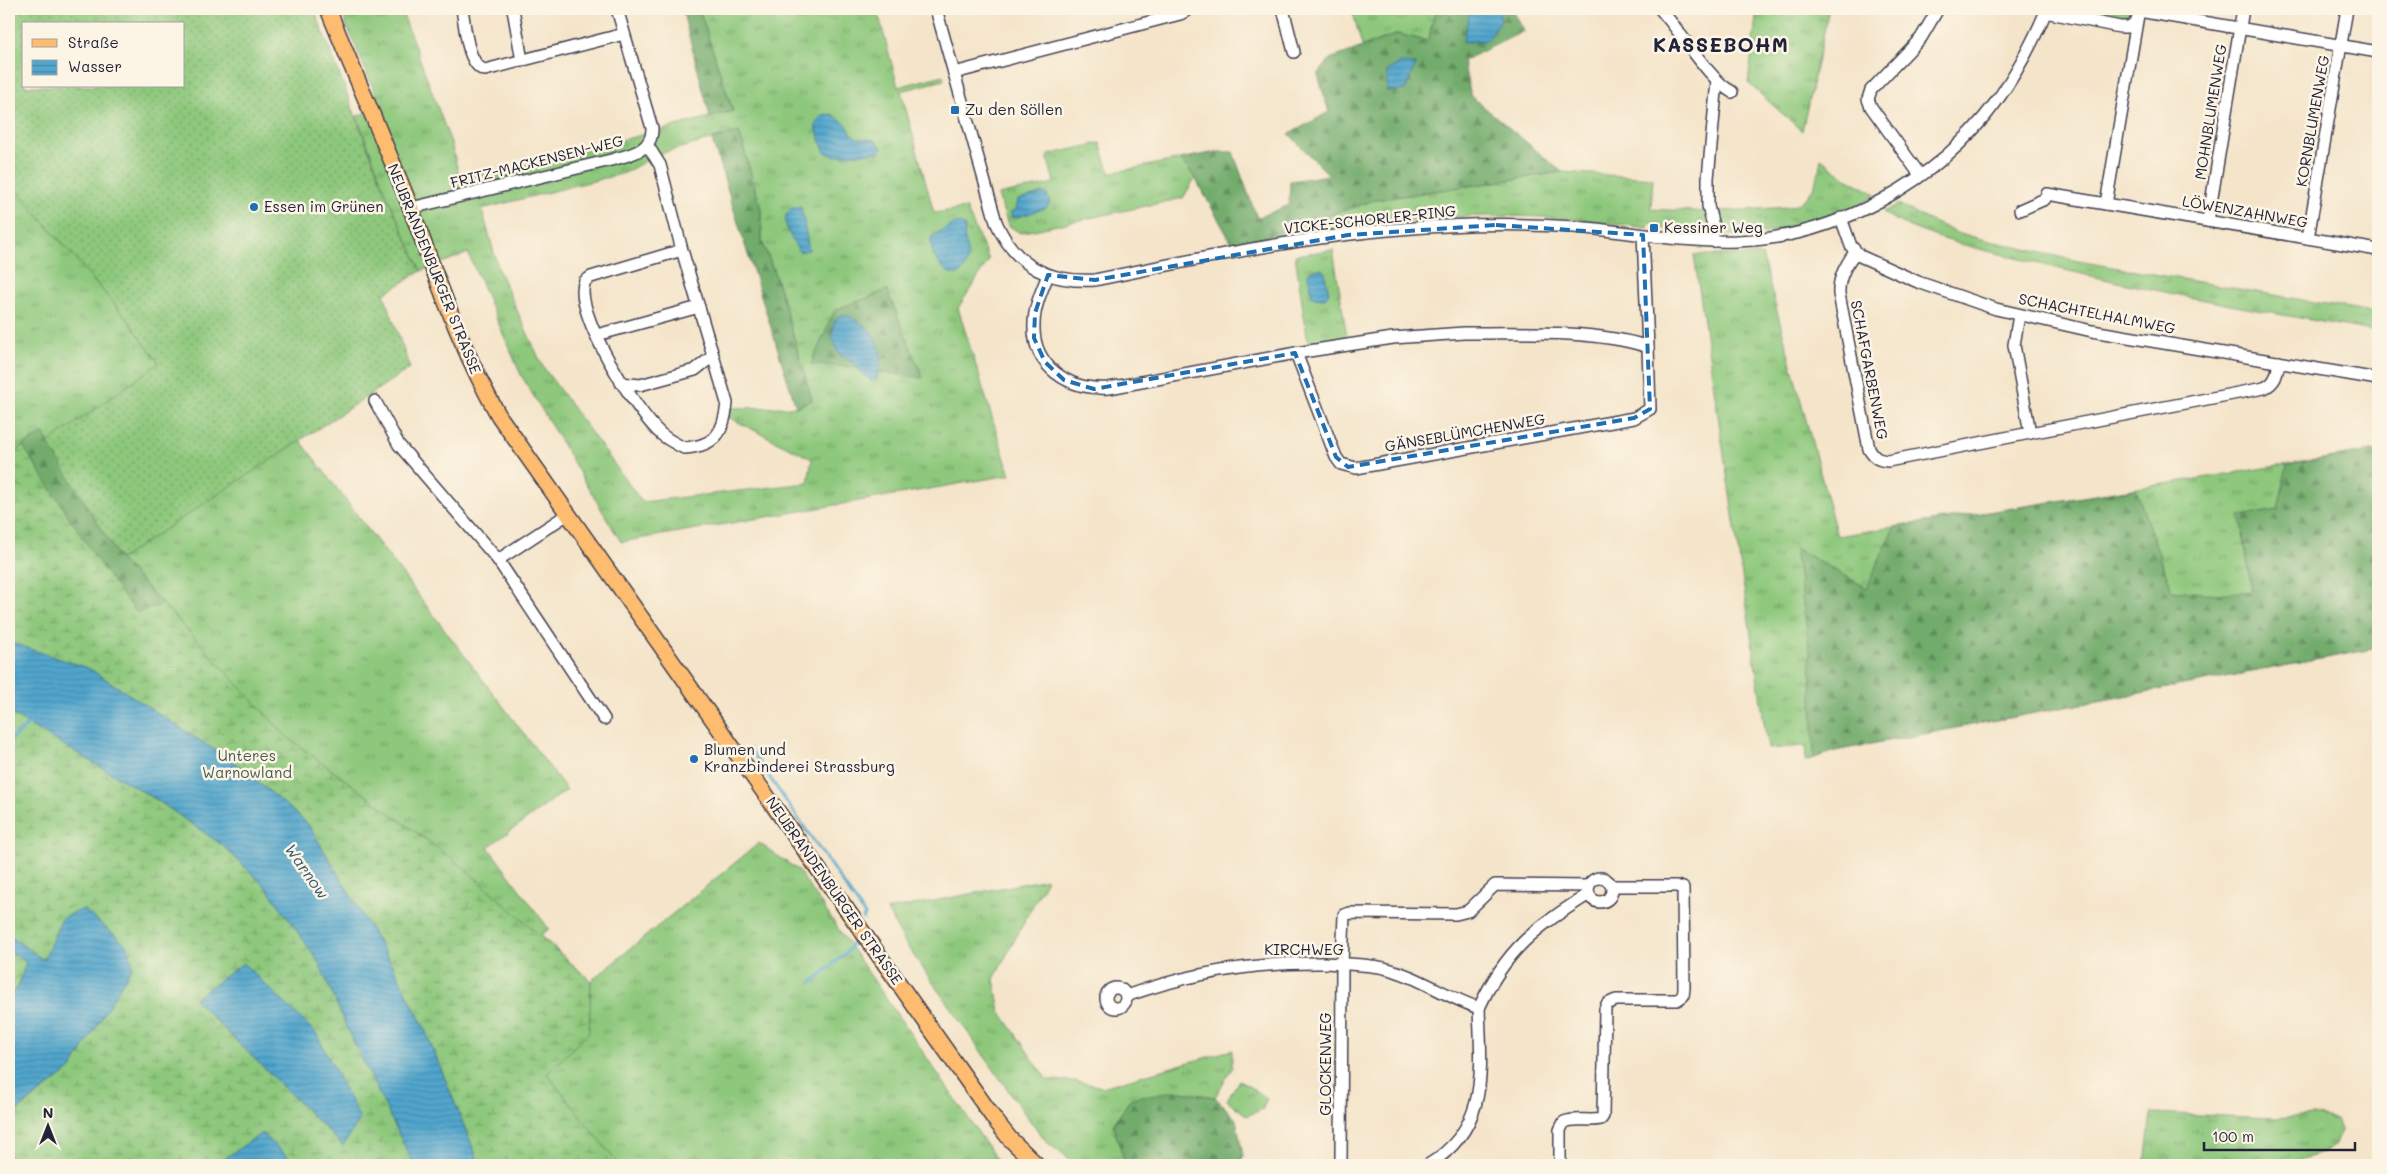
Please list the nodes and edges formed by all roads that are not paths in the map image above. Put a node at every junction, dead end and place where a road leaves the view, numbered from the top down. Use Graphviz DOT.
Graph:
graph roads {
  1 [pos="328,9"];
  2 [pos="463,9"];
  3 [pos="513,9"];
  4 [pos="617,9"];
  5 [pos="936,9"];
  6 [pos="1190,9"];
  7 [pos="1283,9"];
  8 [pos="1660,9"];
  9 [pos="1938,9"];
  10 [pos="2243,9"];
  11 [pos="2347,9"];
  12 [pos="2046,10"];
  13 [pos="2138,14"];
  14 [pos="2240,28"];
  15 [pos="624,34"];
  16 [pos="2341,45"];
  17 [pos="1294,52"];
  18 [pos="2378,52"];
  19 [pos="522,61"];
  20 [pos="954,72"];
  21 [pos="1717,81"];
  22 [pos="1732,92"];
  23 [pos="648,146"];
  24 [pos="1920,175"];
  25 [pos="2106,204"];
  26 [pos="411,208"];
  27 [pos="2020,210"];
  28 [pos="1841,218"];
  29 [pos="2208,221"];
  30 [pos="1642,235"];
  31 [pos="2308,238"];
  32 [pos="1713,241"];
  33 [pos="682,250"];
  34 [pos="2378,250"];
  35 [pos="1855,252"];
  36 [pos="1048,275"];
  37 [pos="699,307"];
  38 [pos="2019,315"];
  39 [pos="597,335"];
  40 [pos="1648,347"];
  41 [pos="1296,353"];
  42 [pos="713,356"];
  43 [pos="2280,362"];
  44 [pos="2378,379"];
  45 [pos="621,383"];
  46 [pos="375,401"];
  47 [pos="2030,433"];
  48 [pos="568,514"];
  49 [pos="498,560"];
  50 [pos="604,719"];
  51 [pos="1612,886"];
  52 [pos="1589,890"];
  53 [pos="1342,964"];
  54 [pos="1126,996"];
  55 [pos="1479,1008"];
  56 [pos="1037,1165"];
  57 [pos="1341,1165"];
  58 [pos="1428,1165"];
  59 [pos="1560,1165"];
  1 -- 26 [label="main road, NEUBRANDENBURGER STRASSE"];
  2 -- 19 [label="street"];
  3 -- 19 [label="street"];
  4 -- 15 [label="street, FRITZ-MACKENSEN-WEG"];
  5 -- 20 [label="street, VICKE-SCHORLER-RING"];
  6 -- 20 [label="street"];
  7 -- 17 [label="street"];
  8 -- 21 [label="street"];
  9 -- 24 [label="street"];
  10 -- 14 [label="street, MOHNBLUMENWEG"];
  11 -- 16 [label="street, KORNBLUMENWEG"];
  12 -- 13 [label="street"];
  12 -- 24 [label="street, VICKE-SCHORLER-RING"];
  13 -- 14 [label="street"];
  13 -- 25 [label="street"];
  14 -- 16 [label="street"];
  14 -- 29 [label="street, MOHNBLUMENWEG"];
  15 -- 19 [label="street"];
  15 -- 23 [label="street, FRITZ-MACKENSEN-WEG"];
  16 -- 18 [label="street"];
  16 -- 31 [label="street, KORNBLUMENWEG"];
  20 -- 36 [label="street, VICKE-SCHORLER-RING"];
  21 -- 22 [label="street"];
  21 -- 32 [label="street"];
  23 -- 26 [label="street, FRITZ-MACKENSEN-WEG"];
  23 -- 33 [label="street"];
  24 -- 28 [label="street, VICKE-SCHORLER-RING"];
  25 -- 27 [label="street, LÖWENZAHNWEG"];
  25 -- 29 [label="street, LÖWENZAHNWEG"];
  26 -- 48 [label="main road, NEUBRANDENBURGER STRASSE"];
  28 -- 32 [label="street, VICKE-SCHORLER-RING"];
  28 -- 35 [label="street"];
  29 -- 31 [label="street, LÖWENZAHNWEG"];
  30 -- 32 [label="street, VICKE-SCHORLER-RING"];
  30 -- 36 [label="street, VICKE-SCHORLER-RING"];
  30 -- 40 [label="street, GÄNSEBLÜMCHENWEG"];
  31 -- 34 [label="street, LÖWENZAHNWEG"];
  33 -- 37 [label="street"];
  33 -- 39 [label="street"];
  35 -- 38 [label="street, SCHACHTELHALMWEG"];
  35 -- 47 [label="street, SCHAFGARBENWEG"];
  36 -- 41 [label="street"];
  37 -- 39 [label="street"];
  37 -- 42 [label="street"];
  38 -- 43 [label="street, SCHACHTELHALMWEG"];
  38 -- 47 [label="street"];
  39 -- 45 [label="street"];
  40 -- 41 [label="street"];
  40 -- 41 [label="street, GÄNSEBLÜMCHENWEG"];
  42 -- 45 [label="street"];
  42 -- 45 [label="street"];
  43 -- 44 [label="street, SCHACHTELHALMWEG"];
  43 -- 47 [label="street, SCHAFGARBENWEG"];
  46 -- 49 [label="street"];
  48 -- 49 [label="street"];
  48 -- 56 [label="main road, NEUBRANDENBURGER STRASSE"];
  49 -- 50 [label="street"];
  51 -- 52 [label="street"];
  51 -- 52 [label="street"];
  51 -- 59 [label="street"];
  52 -- 53 [label="street, GLOCKENWEG"];
  52 -- 55 [label="street"];
  53 -- 54 [label="street, KIRCHWEG"];
  53 -- 55 [label="street, KIRCHWEG"];
  53 -- 57 [label="street, GLOCKENWEG"];
  55 -- 58 [label="street"];
}
